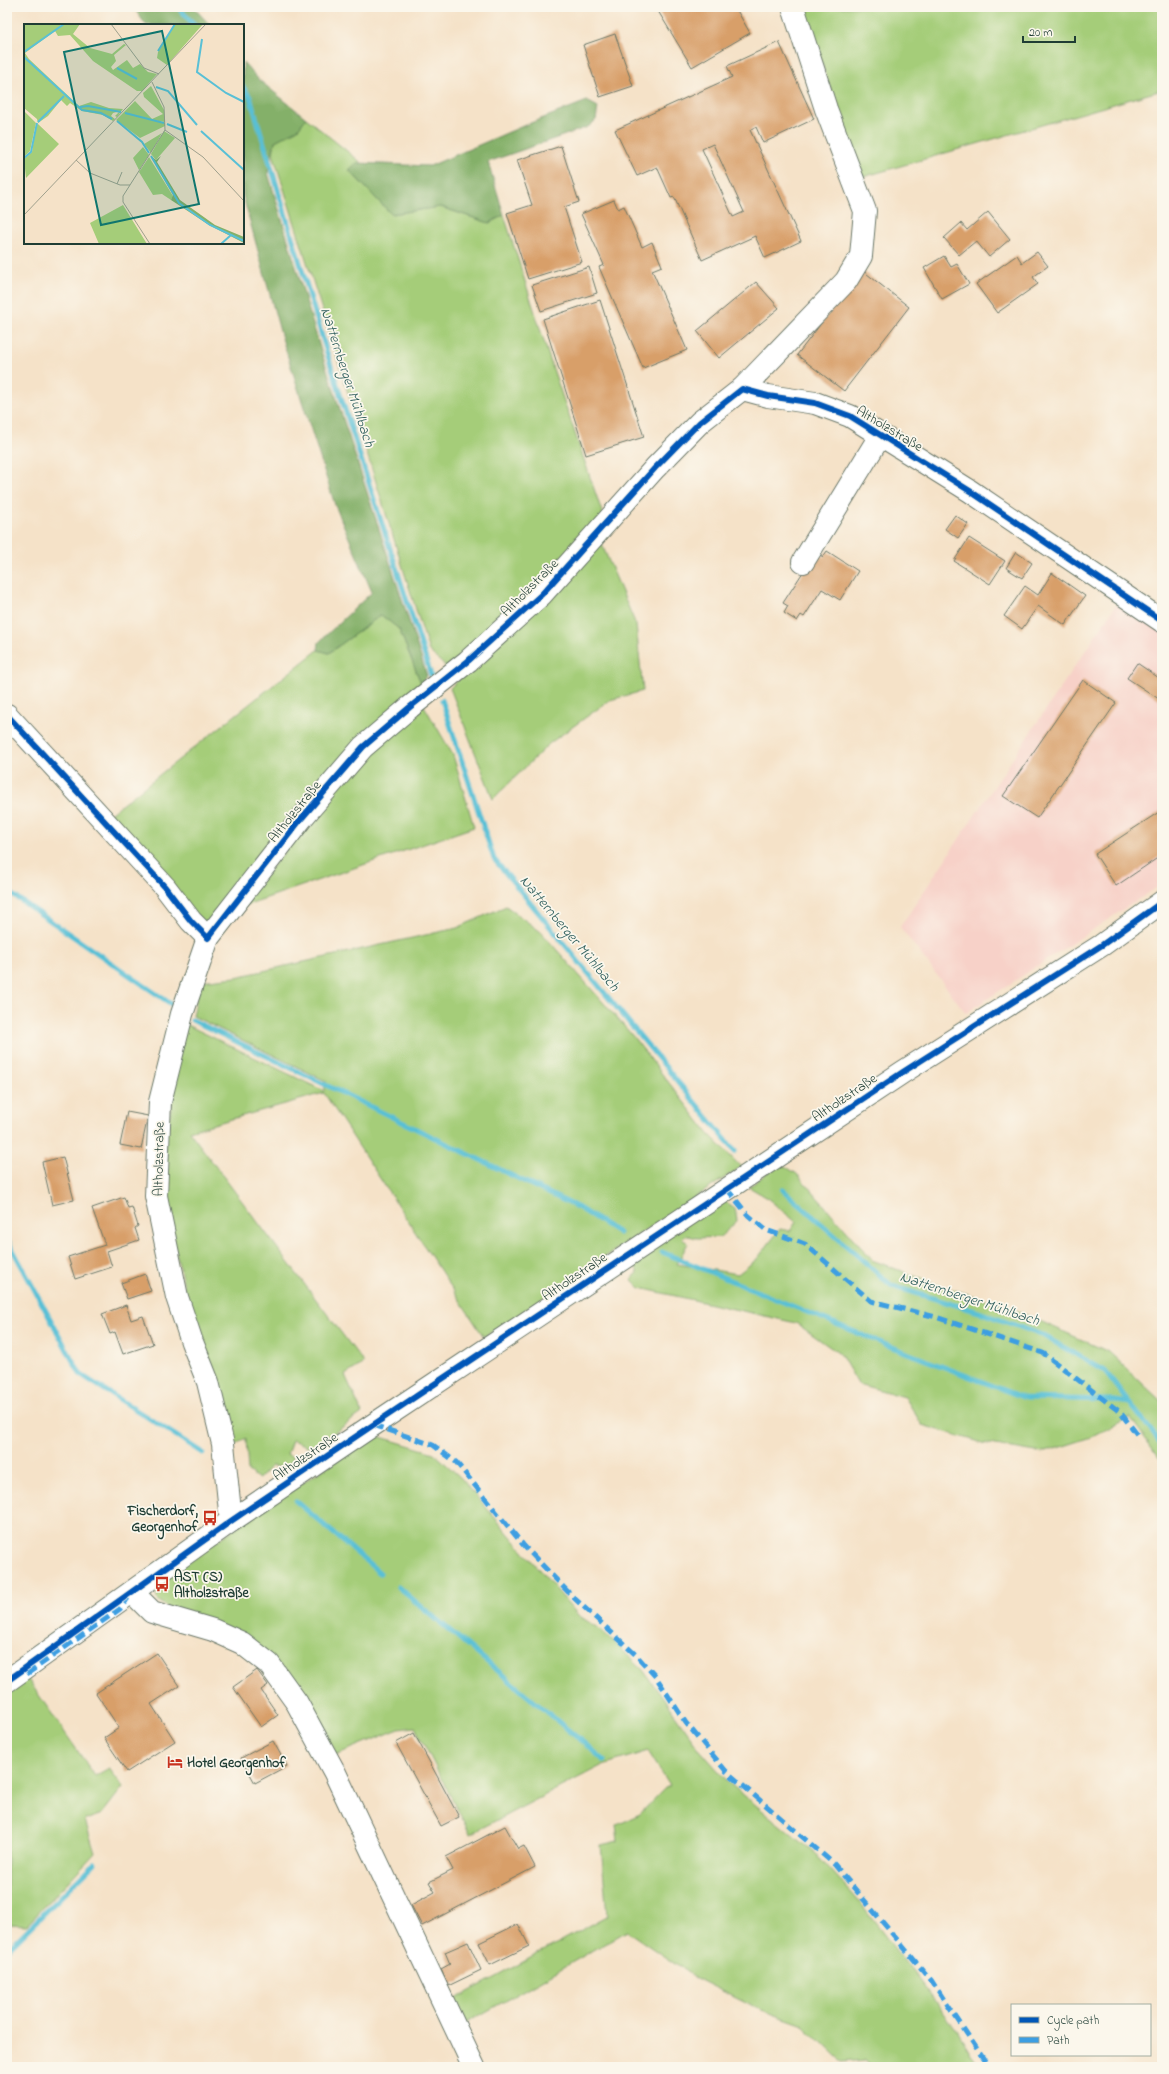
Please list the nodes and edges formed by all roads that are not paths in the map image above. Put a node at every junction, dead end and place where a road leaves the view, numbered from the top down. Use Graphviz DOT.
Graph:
graph roads {
  1 [pos="793,7"];
  2 [pos="742,388"];
  3 [pos="880,436"];
  4 [pos="803,562"];
  5 [pos="1162,621"];
  6 [pos="7,715"];
  7 [pos="1162,902"];
  8 [pos="208,938"];
  9 [pos="231,1521"];
  10 [pos="132,1592"];
  11 [pos="7,1681"];
  12 [pos="474,2067"];
  1 -- 2 [label="street"];
  2 -- 3 [label="street, Altholzstraße"];
  2 -- 8 [label="street, Altholzstraße"];
  3 -- 4 [label="street"];
  3 -- 5 [label="street, Altholzstraße"];
  6 -- 8 [label="street"];
  7 -- 9 [label="street, Altholzstraße"];
  8 -- 9 [label="street, Altholzstraße"];
  9 -- 10 [label="street, Altholzstraße"];
  10 -- 11 [label="street, Altholzstraße"];
  10 -- 12 [label="street"];
}
